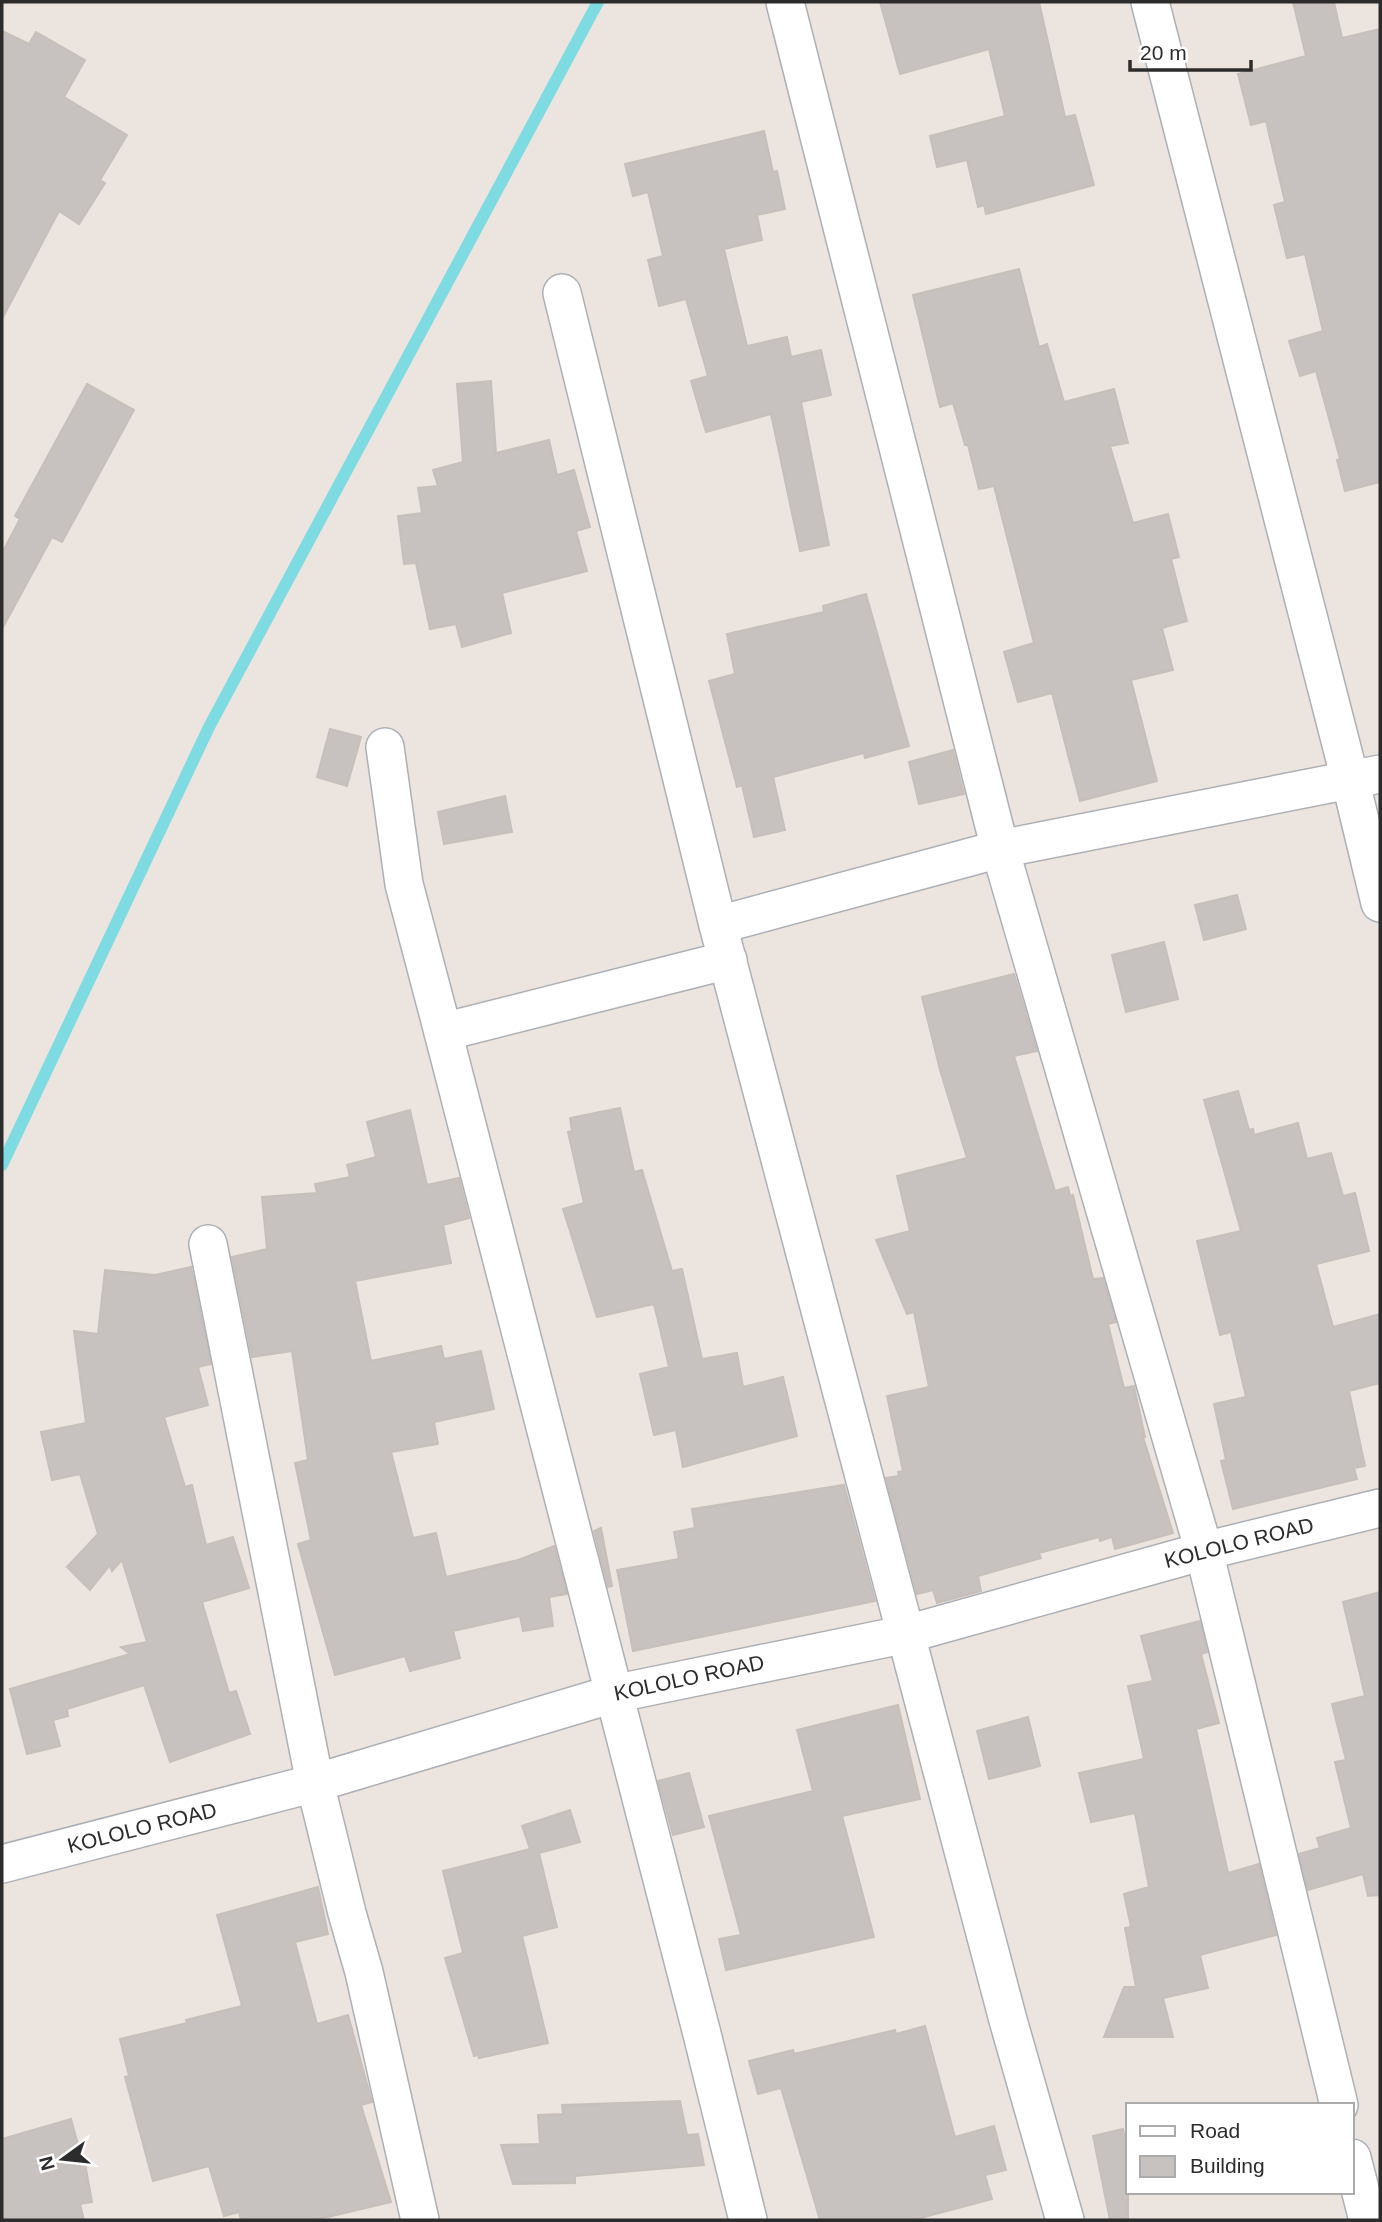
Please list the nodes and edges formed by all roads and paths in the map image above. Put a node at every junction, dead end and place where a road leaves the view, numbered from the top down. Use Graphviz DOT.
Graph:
graph roads {
  1 [pos="785,2"];
  2 [pos="1150,2"];
  3 [pos="562,293"];
  4 [pos="385,747"];
  5 [pos="1365,777"];
  6 [pos="1000,849"];
  7 [pos="1380,903"];
  8 [pos="718,925"];
  9 [pos="728,960"];
  10 [pos="443,1032"];
  11 [pos="208,1244"];
  12 [pos="1380,1508"];
  13 [pos="1204,1551"];
  14 [pos="613,1694"];
  15 [pos="315,1783"];
  16 [pos="2,1864"];
  17 [pos="1339,2103"];
  18 [pos="1354,2166"];
  19 [pos="420,2220"];
  20 [pos="748,2220"];
  21 [pos="1065,2220"];
  22 [pos="1368,2220"];
  1 -- 6 [label="street"];
  2 -- 5 [label="street"];
  3 -- 8 [label="street"];
  4 -- 10 [label="street"];
  5 -- 6 [label="street"];
  5 -- 7 [label="street"];
  6 -- 8 [label="street"];
  6 -- 13 [label="street"];
  8 -- 9 [label="street"];
  9 -- 10 [label="street"];
  9 -- 21 [label="street"];
  10 -- 14 [label="street"];
  11 -- 15 [label="street"];
  12 -- 13 [label="street, KOLOLO ROAD"];
  13 -- 14 [label="street, KOLOLO ROAD"];
  13 -- 17 [label="street"];
  14 -- 15 [label="street, KOLOLO ROAD"];
  14 -- 20 [label="street"];
  15 -- 16 [label="street, KOLOLO ROAD"];
  15 -- 19 [label="street"];
  18 -- 22 [label="street"];
}
